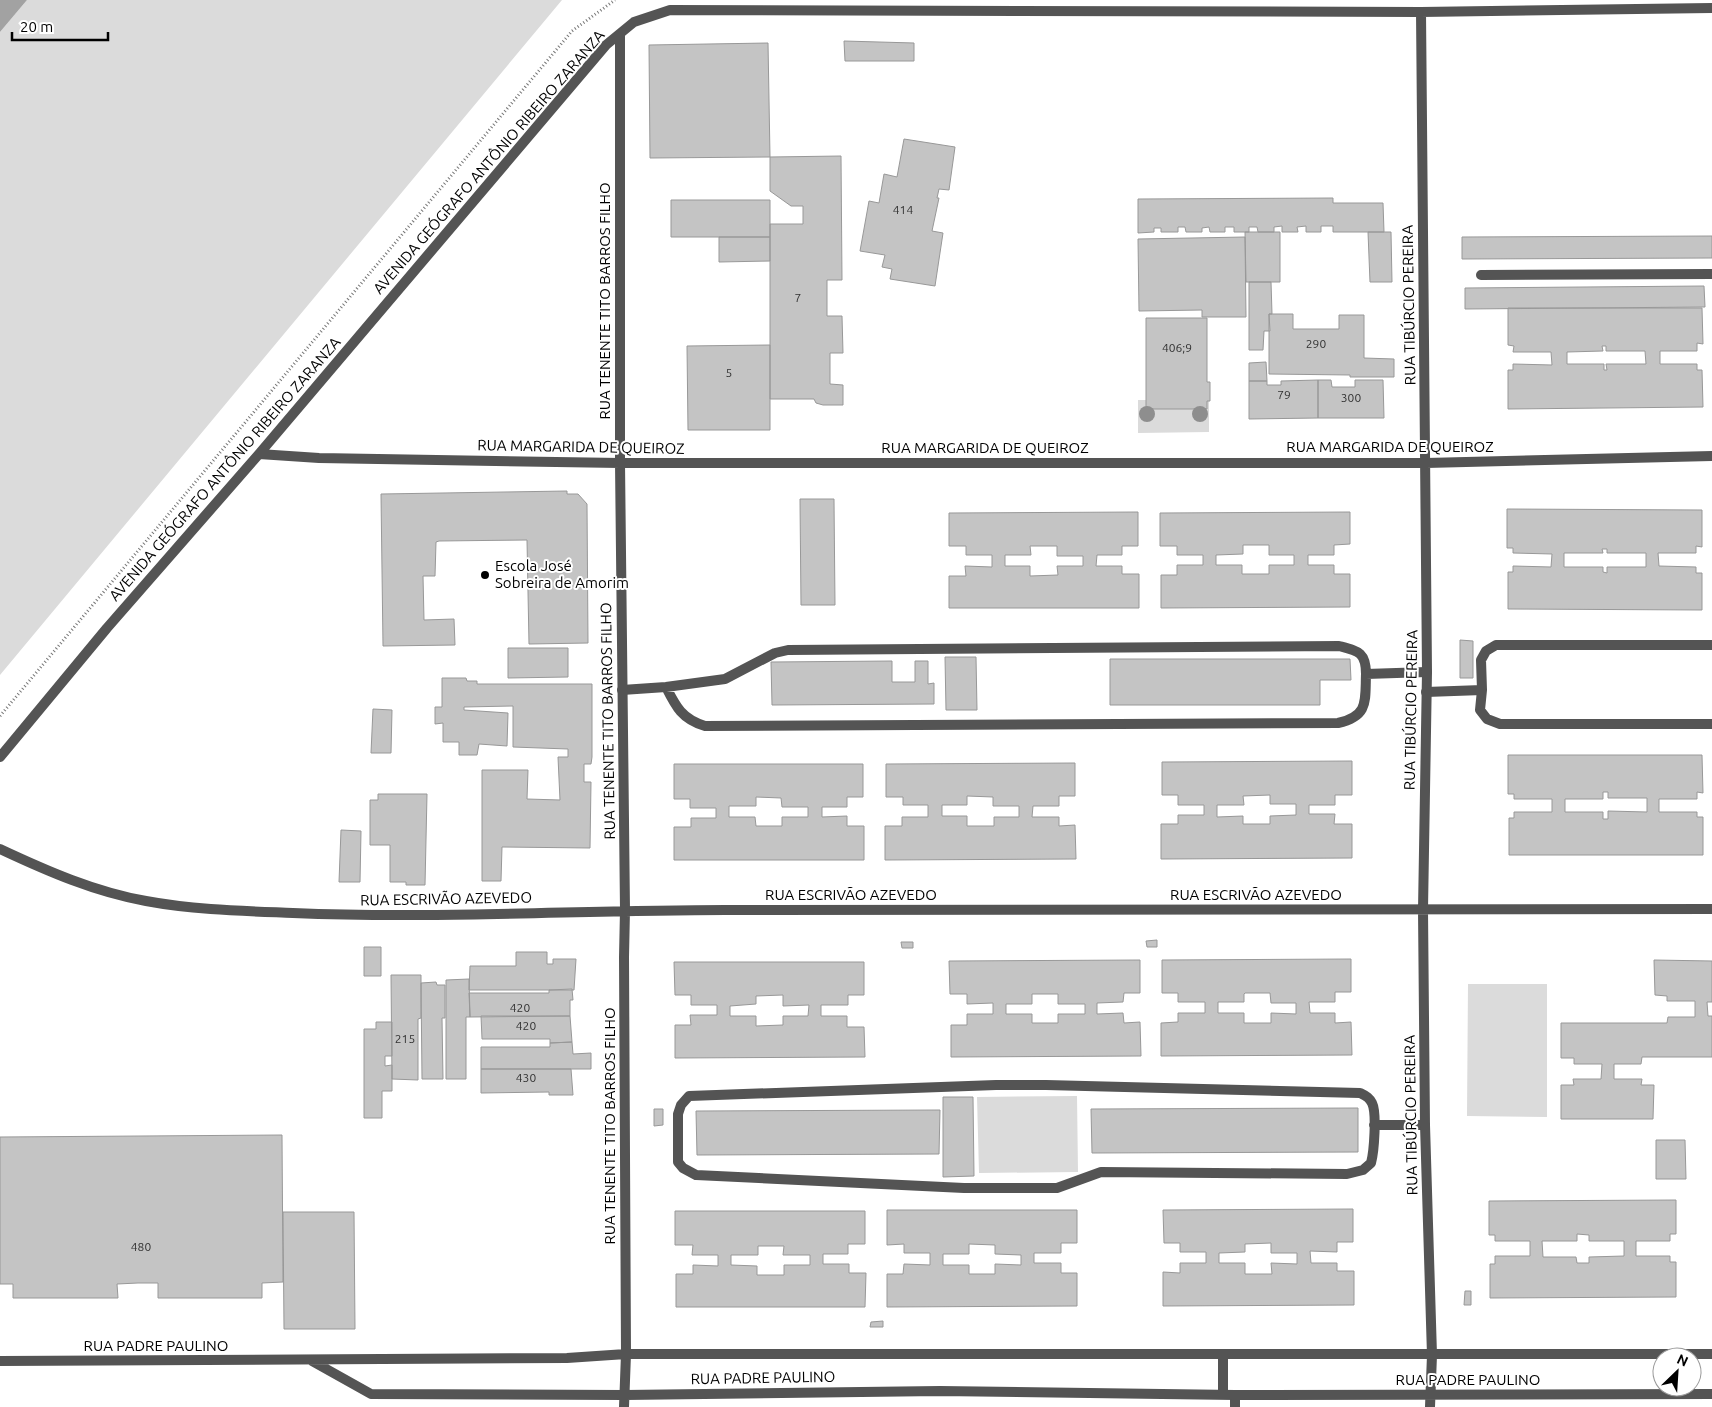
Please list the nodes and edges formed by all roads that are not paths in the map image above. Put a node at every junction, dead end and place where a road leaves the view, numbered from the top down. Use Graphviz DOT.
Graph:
graph roads {
  1 [pos="1712,8"];
  2 [pos="1421,12"];
  3 [pos="620,34"];
  4 [pos="1712,274"];
  5 [pos="1481,275"];
  6 [pos="259,454"];
  7 [pos="1712,456"];
  8 [pos="620,463"];
  9 [pos="1426,463"];
  10 [pos="1712,645"];
  11 [pos="1427,672"];
  12 [pos="1366,674"];
  13 [pos="666,687"];
  14 [pos="622,690"];
  15 [pos="1482,690"];
  16 [pos="1426,692"];
  17 [pos="1712,724"];
  18 [pos="0,757"];
  19 [pos="0,849"];
  20 [pos="1712,909"];
  21 [pos="625,910"];
  22 [pos="1423,910"];
  23 [pos="1374,1125"];
  24 [pos="1425,1126"];
  25 [pos="626,1354"];
  26 [pos="1223,1354"];
  27 [pos="1712,1354"];
  28 [pos="1432,1355"];
  29 [pos="0,1361"];
  30 [pos="312,1361"];
  31 [pos="1712,1394"];
  32 [pos="625,1395"];
  33 [pos="1223,1395"];
  34 [pos="1235,1395"];
  35 [pos="1431,1395"];
  36 [pos="624,1407"];
  37 [pos="1235,1407"];
  38 [pos="1430,1407"];
  1 -- 2 [label="street, AVENIDA GEÓGRAFO ANTÔNIO RIBEIRO ZARANZA"];
  2 -- 3 [label="street, AVENIDA GEÓGRAFO ANTÔNIO RIBEIRO ZARANZA"];
  2 -- 9 [label="street, RUA TIBÚRCIO PEREIRA"];
  3 -- 6 [label="street, AVENIDA GEÓGRAFO ANTÔNIO RIBEIRO ZARANZA"];
  3 -- 8 [label="street, RUA TENENTE TITO BARROS FILHO"];
  4 -- 5 [label="street"];
  6 -- 8 [label="street, RUA MARGARIDA DE QUEIROZ"];
  6 -- 18 [label="street, AVENIDA GEÓGRAFO ANTÔNIO RIBEIRO ZARANZA"];
  7 -- 9 [label="street, RUA MARGARIDA DE QUEIROZ"];
  8 -- 9 [label="street, RUA MARGARIDA DE QUEIROZ"];
  8 -- 14 [label="street, RUA TENENTE TITO BARROS FILHO"];
  9 -- 11 [label="street, RUA TIBÚRCIO PEREIRA"];
  10 -- 15 [label="street"];
  11 -- 12 [label="street"];
  11 -- 16 [label="street, RUA TIBÚRCIO PEREIRA"];
  12 -- 13 [label="street"];
  12 -- 13 [label="street"];
  13 -- 14 [label="street"];
  14 -- 21 [label="street, RUA TENENTE TITO BARROS FILHO"];
  15 -- 16 [label="street"];
  15 -- 17 [label="street"];
  16 -- 22 [label="street, RUA TIBÚRCIO PEREIRA"];
  19 -- 21 [label="street, RUA ESCRIVÃO AZEVEDO"];
  20 -- 22 [label="street, RUA ESCRIVÃO AZEVEDO"];
  21 -- 22 [label="street, RUA ESCRIVÃO AZEVEDO"];
  21 -- 25 [label="street, RUA TENENTE TITO BARROS FILHO"];
  22 -- 24 [label="street, RUA TIBÚRCIO PEREIRA"];
  23 -- 23 [label="street"];
  23 -- 24 [label="street"];
  24 -- 28 [label="street, RUA TIBÚRCIO PEREIRA"];
  25 -- 26 [label="street, RUA PADRE PAULINO"];
  25 -- 30 [label="street, RUA PADRE PAULINO"];
  25 -- 32 [label="street, RUA TENENTE TITO BARROS FILHO"];
  26 -- 28 [label="street, RUA PADRE PAULINO"];
  26 -- 33 [label="street"];
  27 -- 28 [label="street, RUA PADRE PAULINO"];
  28 -- 35 [label="street, RUA TIBÚRCIO PEREIRA"];
  29 -- 30 [label="street, RUA PADRE PAULINO"];
  30 -- 32 [label="street, RUA PADRE PAULINO"];
  31 -- 35 [label="street, RUA PADRE PAULINO"];
  32 -- 33 [label="street, RUA PADRE PAULINO"];
  32 -- 36 [label="street, RUA TENENTE TITO BARROS FILHO"];
  33 -- 34 [label="street, RUA PADRE PAULINO"];
  34 -- 35 [label="street, RUA PADRE PAULINO"];
  34 -- 37 [label="street"];
  35 -- 38 [label="street, RUA TIBÚRCIO PEREIRA"];
}
